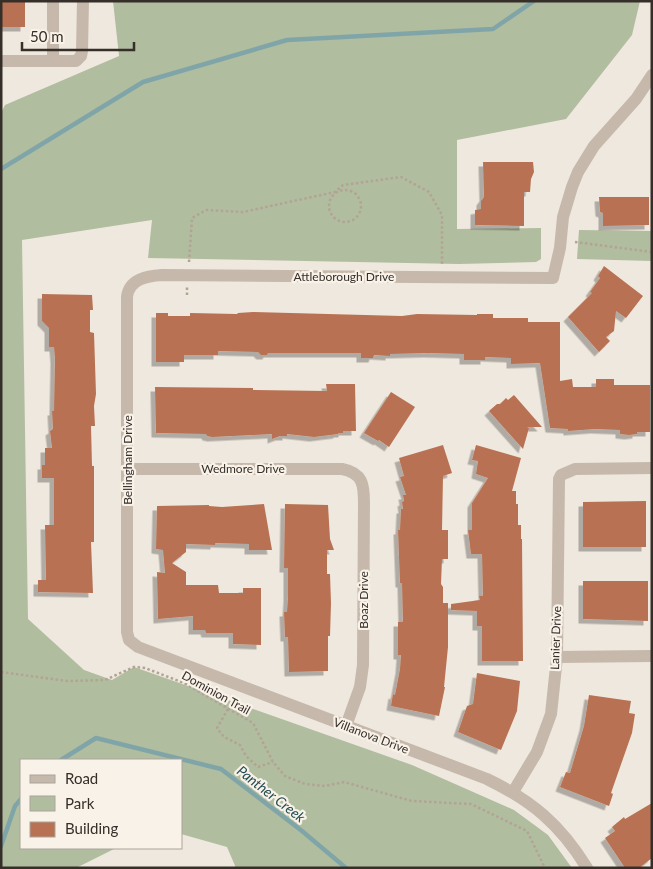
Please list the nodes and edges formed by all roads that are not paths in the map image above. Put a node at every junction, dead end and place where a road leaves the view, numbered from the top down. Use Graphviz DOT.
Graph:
graph roads {
  1 [pos="53,1"];
  2 [pos="83,1"];
  3 [pos="1,61"];
  4 [pos="52,61"];
  5 [pos="652,75"];
  6 [pos="135,282"];
  7 [pos="652,468"];
  8 [pos="128,469"];
  9 [pos="356,474"];
  10 [pos="130,640"];
  11 [pos="652,656"];
  12 [pos="558,657"];
  13 [pos="346,726"];
  14 [pos="514,792"];
  15 [pos="587,868"];
  1 -- 4 [label="street"];
  2 -- 4 [label="street"];
  3 -- 4 [label="street"];
  5 -- 6 [label="street, Attleborough Drive"];
  6 -- 8 [label="street, Bellingham Drive"];
  7 -- 12 [label="street, Lanier Drive"];
  8 -- 9 [label="street, Wedmore Drive"];
  8 -- 10 [label="street, Bellingham Drive"];
  9 -- 13 [label="street, Boaz Drive"];
  10 -- 13 [label="street, Villanova Drive"];
  11 -- 12 [label="street"];
  12 -- 14 [label="street, Lanier Drive"];
  13 -- 14 [label="street, Villanova Drive"];
  14 -- 15 [label="street, Villanova Drive"];
}
